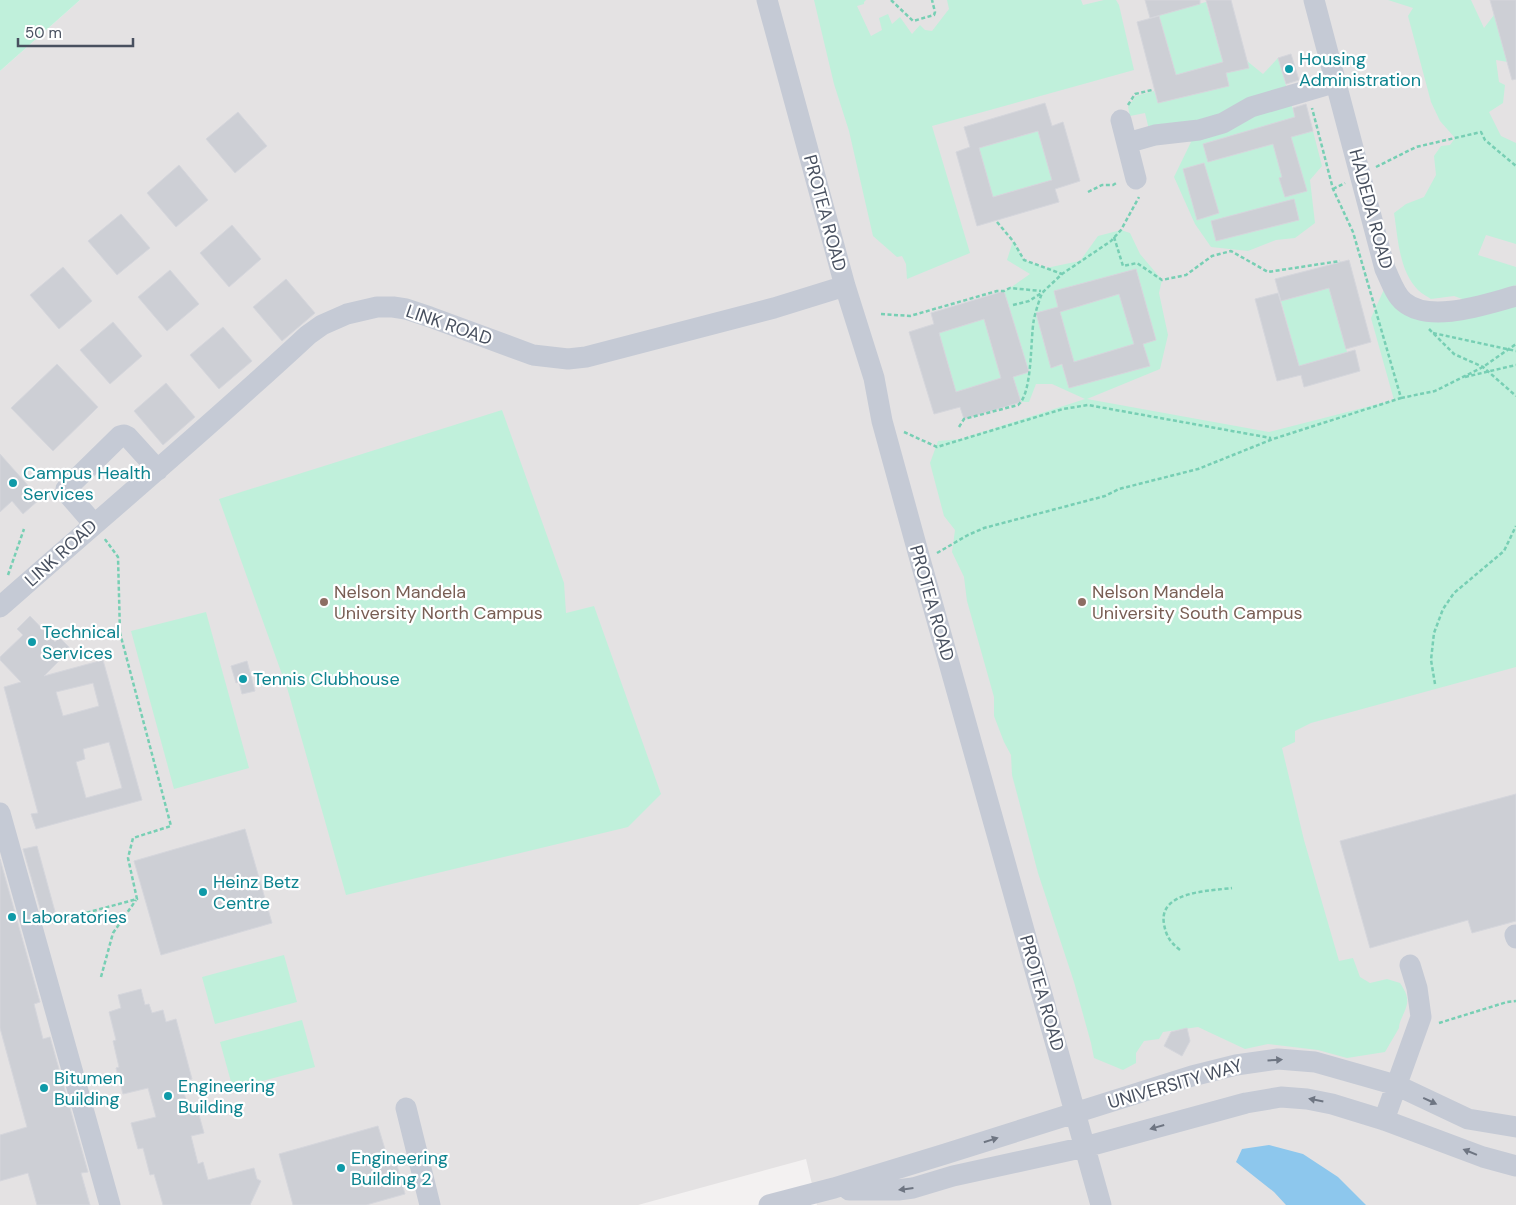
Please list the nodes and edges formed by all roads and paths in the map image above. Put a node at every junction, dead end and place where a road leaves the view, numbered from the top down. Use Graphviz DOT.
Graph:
graph roads {
  1 [pos="767,0"];
  2 [pos="891,0"];
  3 [pos="932,0"];
  4 [pos="1314,0"];
  5 [pos="1337,82"];
  6 [pos="1152,90"];
  7 [pos="1308,91"];
  8 [pos="1121,120"];
  9 [pos="1127,142"];
  10 [pos="1516,166"];
  11 [pos="1361,174"];
  12 [pos="1135,176"];
  13 [pos="1333,189"];
  14 [pos="1088,192"];
  15 [pos="997,222"];
  16 [pos="1114,237"];
  17 [pos="1340,261"];
  18 [pos="1062,274"];
  19 [pos="845,286"];
  20 [pos="1043,292"];
  21 [pos="1516,296"];
  22 [pos="1013,304"];
  23 [pos="1418,311"];
  24 [pos="881,314"];
  25 [pos="1431,333"];
  26 [pos="1516,344"];
  27 [pos="1510,349"];
  28 [pos="1516,351"];
  29 [pos="1516,365"];
  30 [pos="1483,367"];
  31 [pos="1488,372"];
  32 [pos="1461,378"];
  33 [pos="1516,396"];
  34 [pos="1401,398"];
  35 [pos="882,422"];
  36 [pos="959,428"];
  37 [pos="1273,439"];
  38 [pos="158,470"];
  39 [pos="94,524"];
  40 [pos="1516,526"];
  41 [pos="24,529"];
  42 [pos="921,563"];
  43 [pos="8,575"];
  44 [pos="0,607"];
  45 [pos="1435,684"];
  46 [pos="0,813"];
  47 [pos="1232,888"];
  48 [pos="137,899"];
  49 [pos="33,928"];
  50 [pos="1180,950"];
  51 [pos="1410,965"];
  52 [pos="101,977"];
  53 [pos="1516,1001"];
  54 [pos="1436,1024"];
  55 [pos="1396,1085"];
  56 [pos="406,1108"];
  57 [pos="1076,1113"];
  58 [pos="1384,1120"];
  59 [pos="1516,1127"];
  60 [pos="1085,1147"];
  61 [pos="1516,1166"];
  62 [pos="834,1188"];
  63 [pos="110,1205"];
  64 [pos="430,1205"];
  65 [pos="769,1205"];
  66 [pos="1101,1205"];
  1 -- 19 [label="lane, PROTEA ROAD"];
  2 -- 3 [label="path"];
  4 -- 5 [label="lane, HADEDA ROAD"];
  5 -- 7 [label="lane"];
  5 -- 11 [label="lane, HADEDA ROAD"];
  6 -- 8 [label="path"];
  7 -- 9 [label="lane"];
  7 -- 13 [label="path"];
  8 -- 9 [label="lane"];
  9 -- 12 [label="lane"];
  10 -- 11 [label="path"];
  11 -- 13 [label="path"];
  11 -- 23 [label="lane, HADEDA ROAD"];
  12 -- 14 [label="path"];
  12 -- 16 [label="path"];
  13 -- 34 [label="path"];
  15 -- 18 [label="path"];
  16 -- 17 [label="path"];
  16 -- 18 [label="path"];
  18 -- 20 [label="path"];
  19 -- 35 [label="lane, PROTEA ROAD"];
  19 -- 38 [label="lane, LINK ROAD"];
  20 -- 22 [label="path"];
  20 -- 24 [label="path"];
  20 -- 36 [label="path"];
  21 -- 23 [label="lane"];
  23 -- 25 [label="path"];
  25 -- 27 [label="path"];
  25 -- 30 [label="path"];
  26 -- 27 [label="path"];
  27 -- 28 [label="path"];
  27 -- 30 [label="path"];
  29 -- 31 [label="path"];
  30 -- 31 [label="path"];
  30 -- 32 [label="path"];
  31 -- 32 [label="path"];
  31 -- 33 [label="path"];
  32 -- 34 [label="path"];
  34 -- 37 [label="path"];
  35 -- 37 [label="path"];
  35 -- 42 [label="lane, PROTEA ROAD"];
  37 -- 42 [label="path"];
  38 -- 39 [label="lane, LINK ROAD"];
  38 -- 39 [label="lane"];
  39 -- 44 [label="lane, LINK ROAD"];
  39 -- 48 [label="path"];
  40 -- 45 [label="path"];
  41 -- 43 [label="path"];
  42 -- 57 [label="lane, PROTEA ROAD"];
  46 -- 49 [label="lane"];
  47 -- 50 [label="path"];
  48 -- 49 [label="path"];
  48 -- 52 [label="path"];
  49 -- 63 [label="lane"];
  51 -- 55 [label="lane"];
  53 -- 54 [label="path"];
  57 -- 55 [label="lane, UNIVERSITY WAY, one-way"];
  55 -- 58 [label="lane"];
  55 -- 59 [label="lane, UNIVERSITY WAY, one-way"];
  56 -- 64 [label="lane"];
  57 -- 60 [label="lane, PROTEA ROAD"];
  62 -- 57 [label="lane, UNIVERSITY WAY, one-way"];
  58 -- 60 [label="lane, UNIVERSITY WAY, one-way"];
  61 -- 58 [label="lane, UNIVERSITY WAY, one-way"];
  60 -- 62 [label="lane, UNIVERSITY WAY, one-way"];
  60 -- 66 [label="lane, PROTEA ROAD"];
  62 -- 65 [label="lane, UNIVERSITY WAY"];
}
